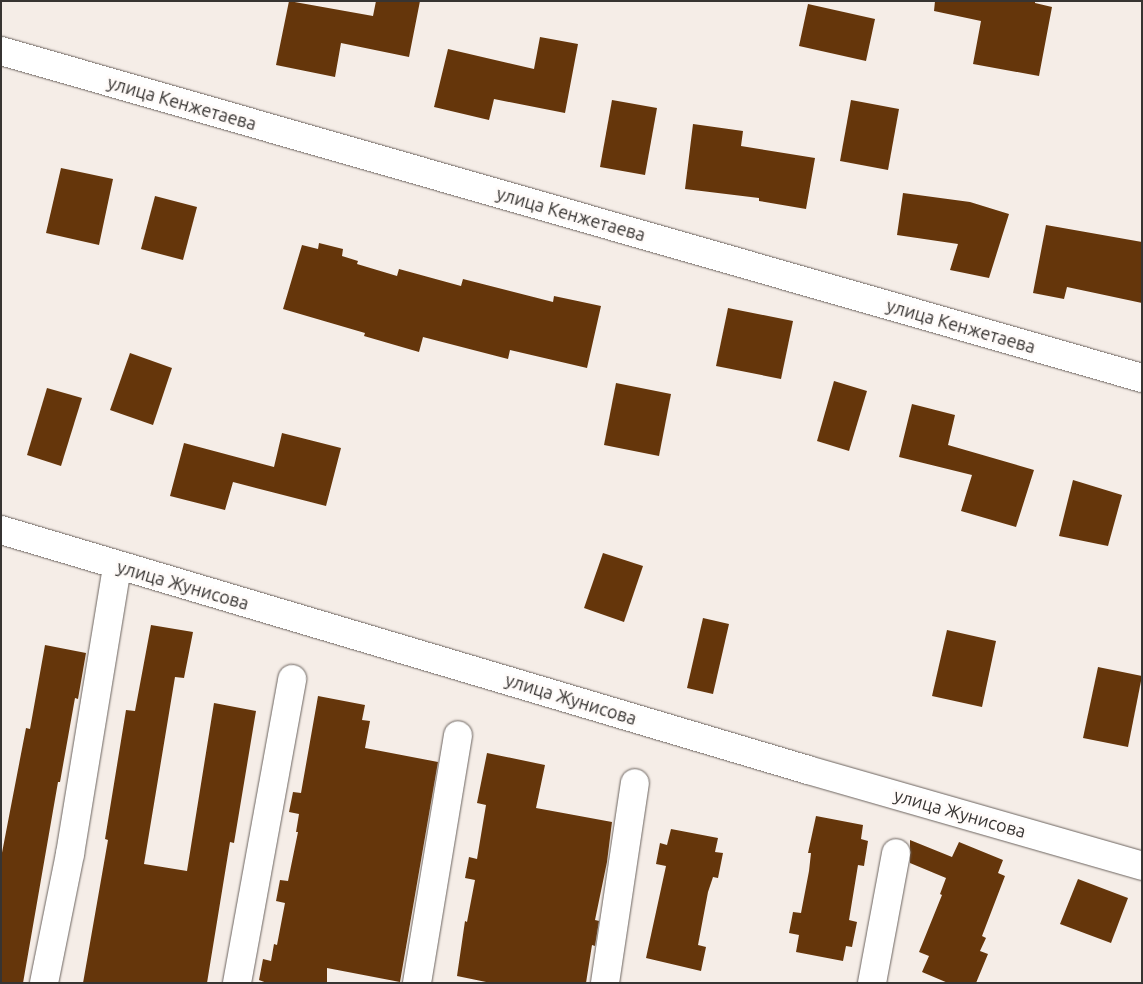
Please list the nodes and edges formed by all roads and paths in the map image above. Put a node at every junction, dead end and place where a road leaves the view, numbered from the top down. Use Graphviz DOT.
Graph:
graph roads {
  1 [pos="1,51"];
  2 [pos="1142,378"];
  3 [pos="1,530"];
  4 [pos="117,566"];
  5 [pos="292,680"];
  6 [pos="458,735"];
  7 [pos="635,783"];
  8 [pos="896,853"];
  9 [pos="1142,866"];
  10 [pos="44,983"];
  11 [pos="237,983"];
  12 [pos="417,983"];
  13 [pos="605,983"];
  14 [pos="872,983"];
  1 -- 2 [label="street, улица Кенжетаева"];
  3 -- 4 [label="street, улица Жунисова"];
  4 -- 9 [label="street, улица Жунисова"];
  4 -- 10 [label="street"];
  5 -- 11 [label="street"];
  6 -- 12 [label="street"];
  7 -- 13 [label="street"];
  8 -- 14 [label="street"];
}
